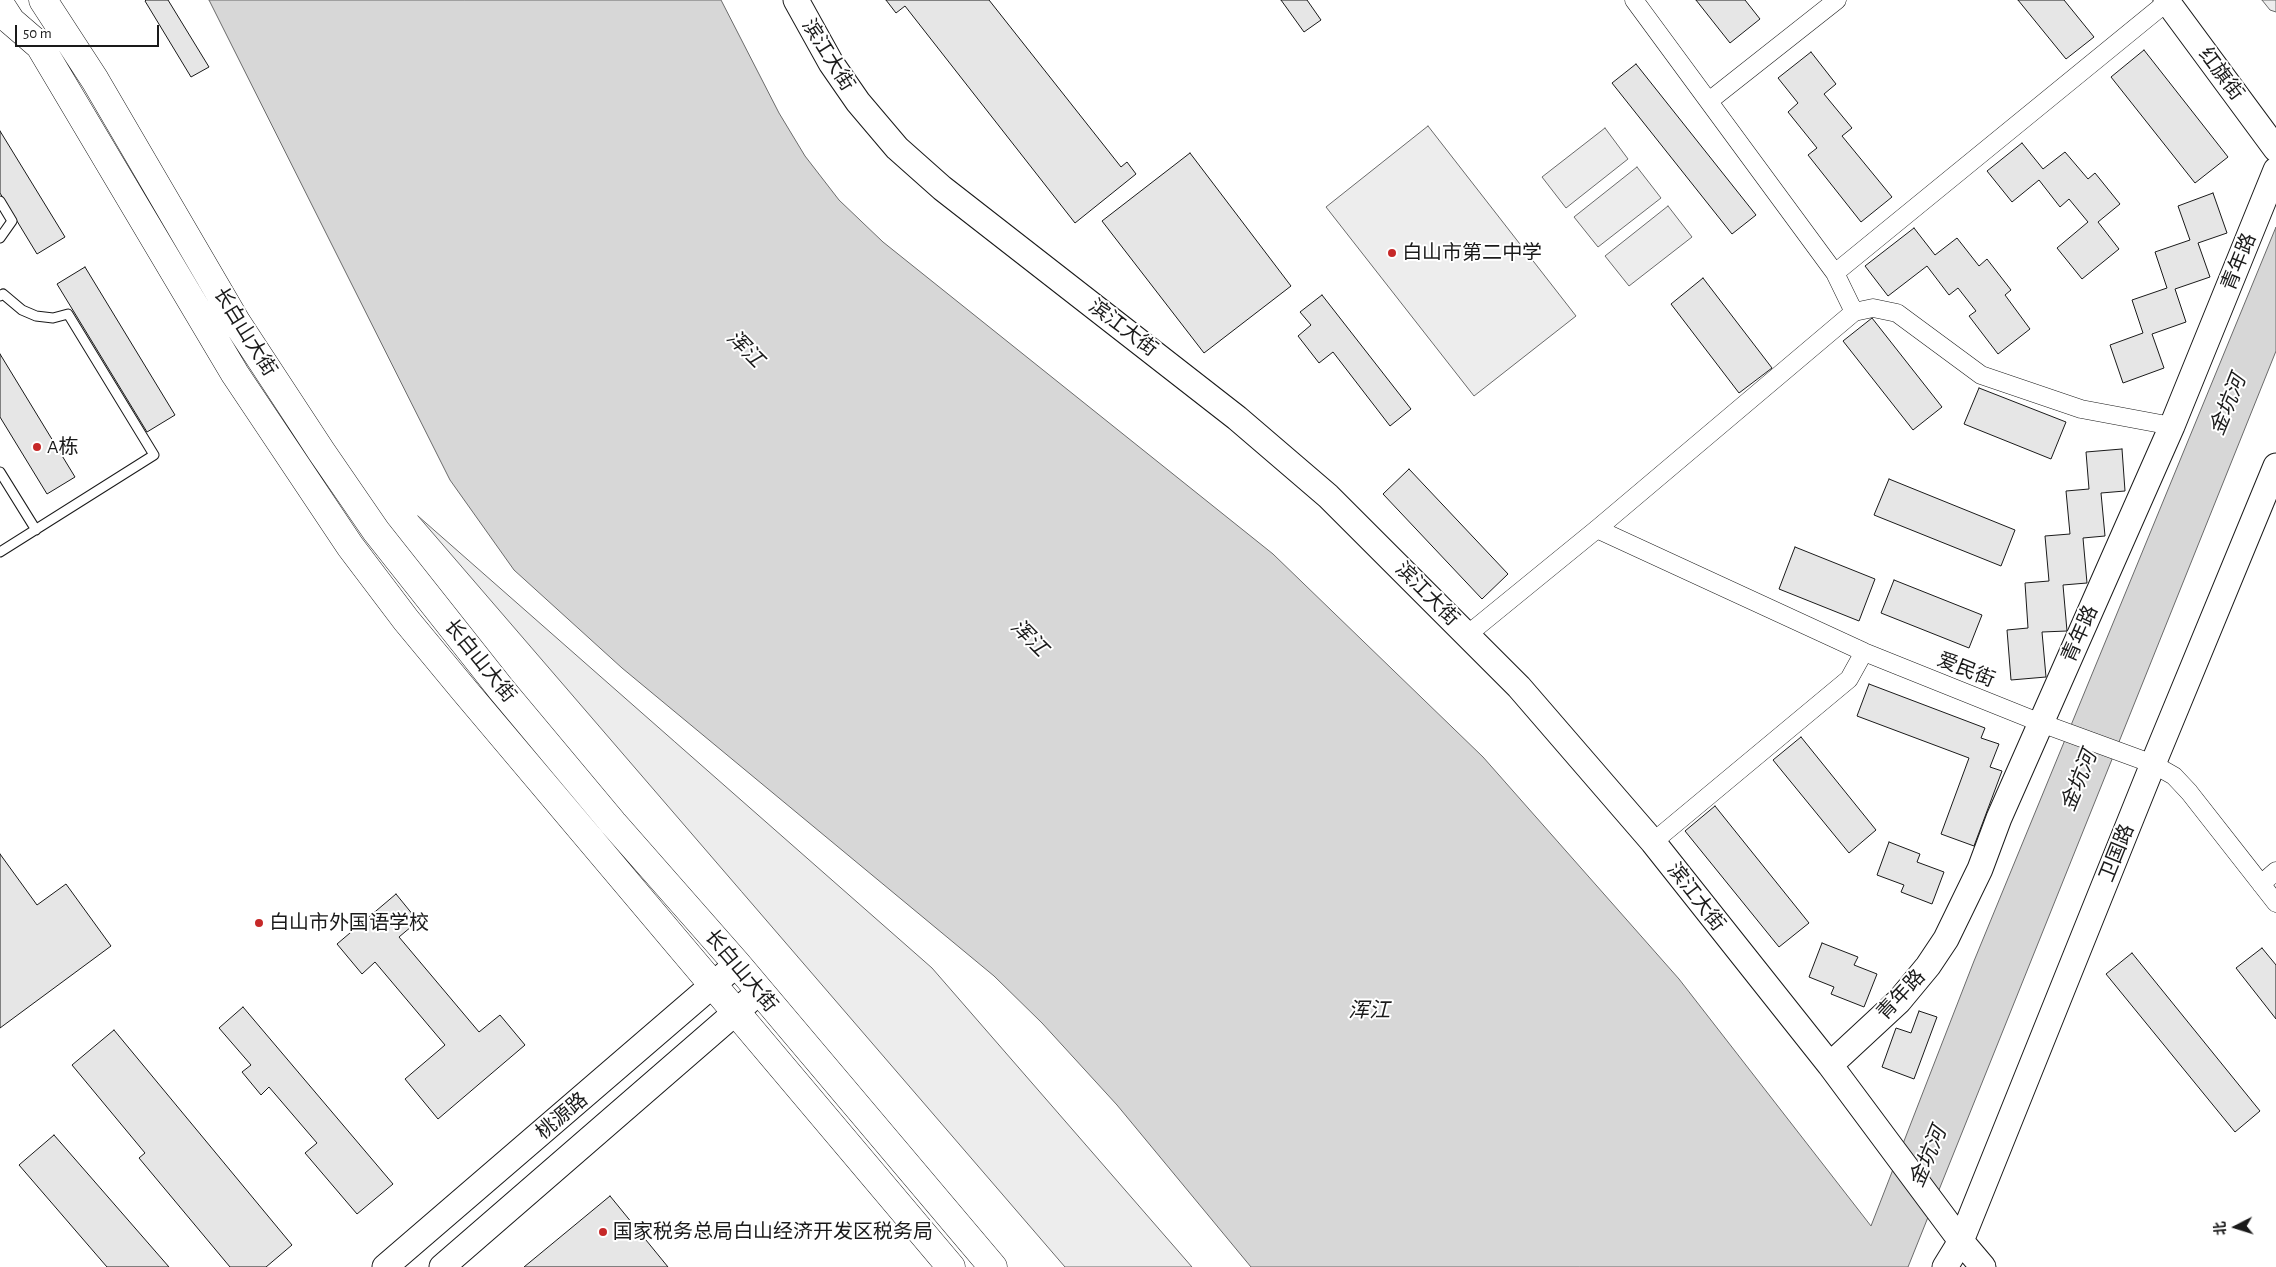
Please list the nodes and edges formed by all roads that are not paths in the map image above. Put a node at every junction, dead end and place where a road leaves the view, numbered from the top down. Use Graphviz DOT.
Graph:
graph roads {
  1 [pos="43,0"];
  2 [pos="796,0"];
  3 [pos="1634,0"];
  4 [pos="1837,0"];
  5 [pos="2166,1"];
  6 [pos="4,17"];
  7 [pos="1709,101"];
  8 [pos="2276,149"];
  9 [pos="2276,170"];
  10 [pos="0,201"];
  11 [pos="0,238"];
  12 [pos="1835,273"];
  13 [pos="1,293"];
  14 [pos="1854,312"];
  15 [pos="2172,426"];
  16 [pos="2276,466"];
  17 [pos="0,472"];
  18 [pos="1597,529"];
  19 [pos="36,530"];
  20 [pos="0,552"];
  21 [pos="1466,634"];
  22 [pos="1864,652"];
  23 [pos="2048,725"];
  24 [pos="2142,760"];
  25 [pos="1653,842"];
  26 [pos="2276,871"];
  27 [pos="2260,884"];
  28 [pos="2276,903"];
  29 [pos="737,964"];
  30 [pos="713,986"];
  31 [pos="759,992"];
  32 [pos="737,1013"];
  33 [pos="1830,1065"];
  34 [pos="1961,1241"];
  35 [pos="385,1267"];
  36 [pos="442,1267"];
  37 [pos="951,1267"];
  38 [pos="993,1267"];
  39 [pos="1945,1267"];
  40 [pos="1958,1267"];
  41 [pos="1983,1267"];
  1 -- 29 [label="main road, 长白山大街"];
  2 -- 21 [label="street, 滨江大街"];
  3 -- 7 [label="street"];
  4 -- 7 [label="street"];
  5 -- 8 [label="street, 红旗街"];
  5 -- 12 [label="street"];
  6 -- 30 [label="main road, 长白山大街"];
  7 -- 12 [label="street"];
  9 -- 15 [label="street, 青年路"];
  10 -- 11 [label="lane"];
  12 -- 14 [label="street"];
  13 -- 19 [label="lane"];
  14 -- 15 [label="street"];
  14 -- 18 [label="street"];
  15 -- 23 [label="street, 青年路"];
  16 -- 24 [label="street, 卫国路"];
  17 -- 19 [label="lane"];
  18 -- 21 [label="street"];
  18 -- 22 [label="street, 爱民街"];
  19 -- 20 [label="lane"];
  21 -- 25 [label="street, 滨江大街"];
  22 -- 23 [label="street, 爱民街"];
  22 -- 25 [label="street"];
  23 -- 24 [label="street, 爱民街"];
  23 -- 33 [label="street, 青年路"];
  24 -- 27 [label="street, 爱民街"];
  24 -- 34 [label="street, 卫国路"];
  25 -- 33 [label="street, 滨江大街"];
  26 -- 27 [label="street"];
  27 -- 28 [label="street, 爱民街"];
  29 -- 30 [label="street, 桃源路"];
  29 -- 31 [label="main road, 长白山大街"];
  30 -- 32 [label="main road, 长白山大街"];
  30 -- 35 [label="street, 桃源路"];
  31 -- 32 [label="street, 桃源路"];
  31 -- 38 [label="main road, 长白山大街"];
  32 -- 36 [label="street, 桃源路"];
  32 -- 37 [label="main road, 长白山大街"];
  33 -- 34 [label="street, 滨江大街"];
  34 -- 39 [label="street"];
  34 -- 40 [label="street"];
  34 -- 41 [label="street, 滨江大街"];
}
